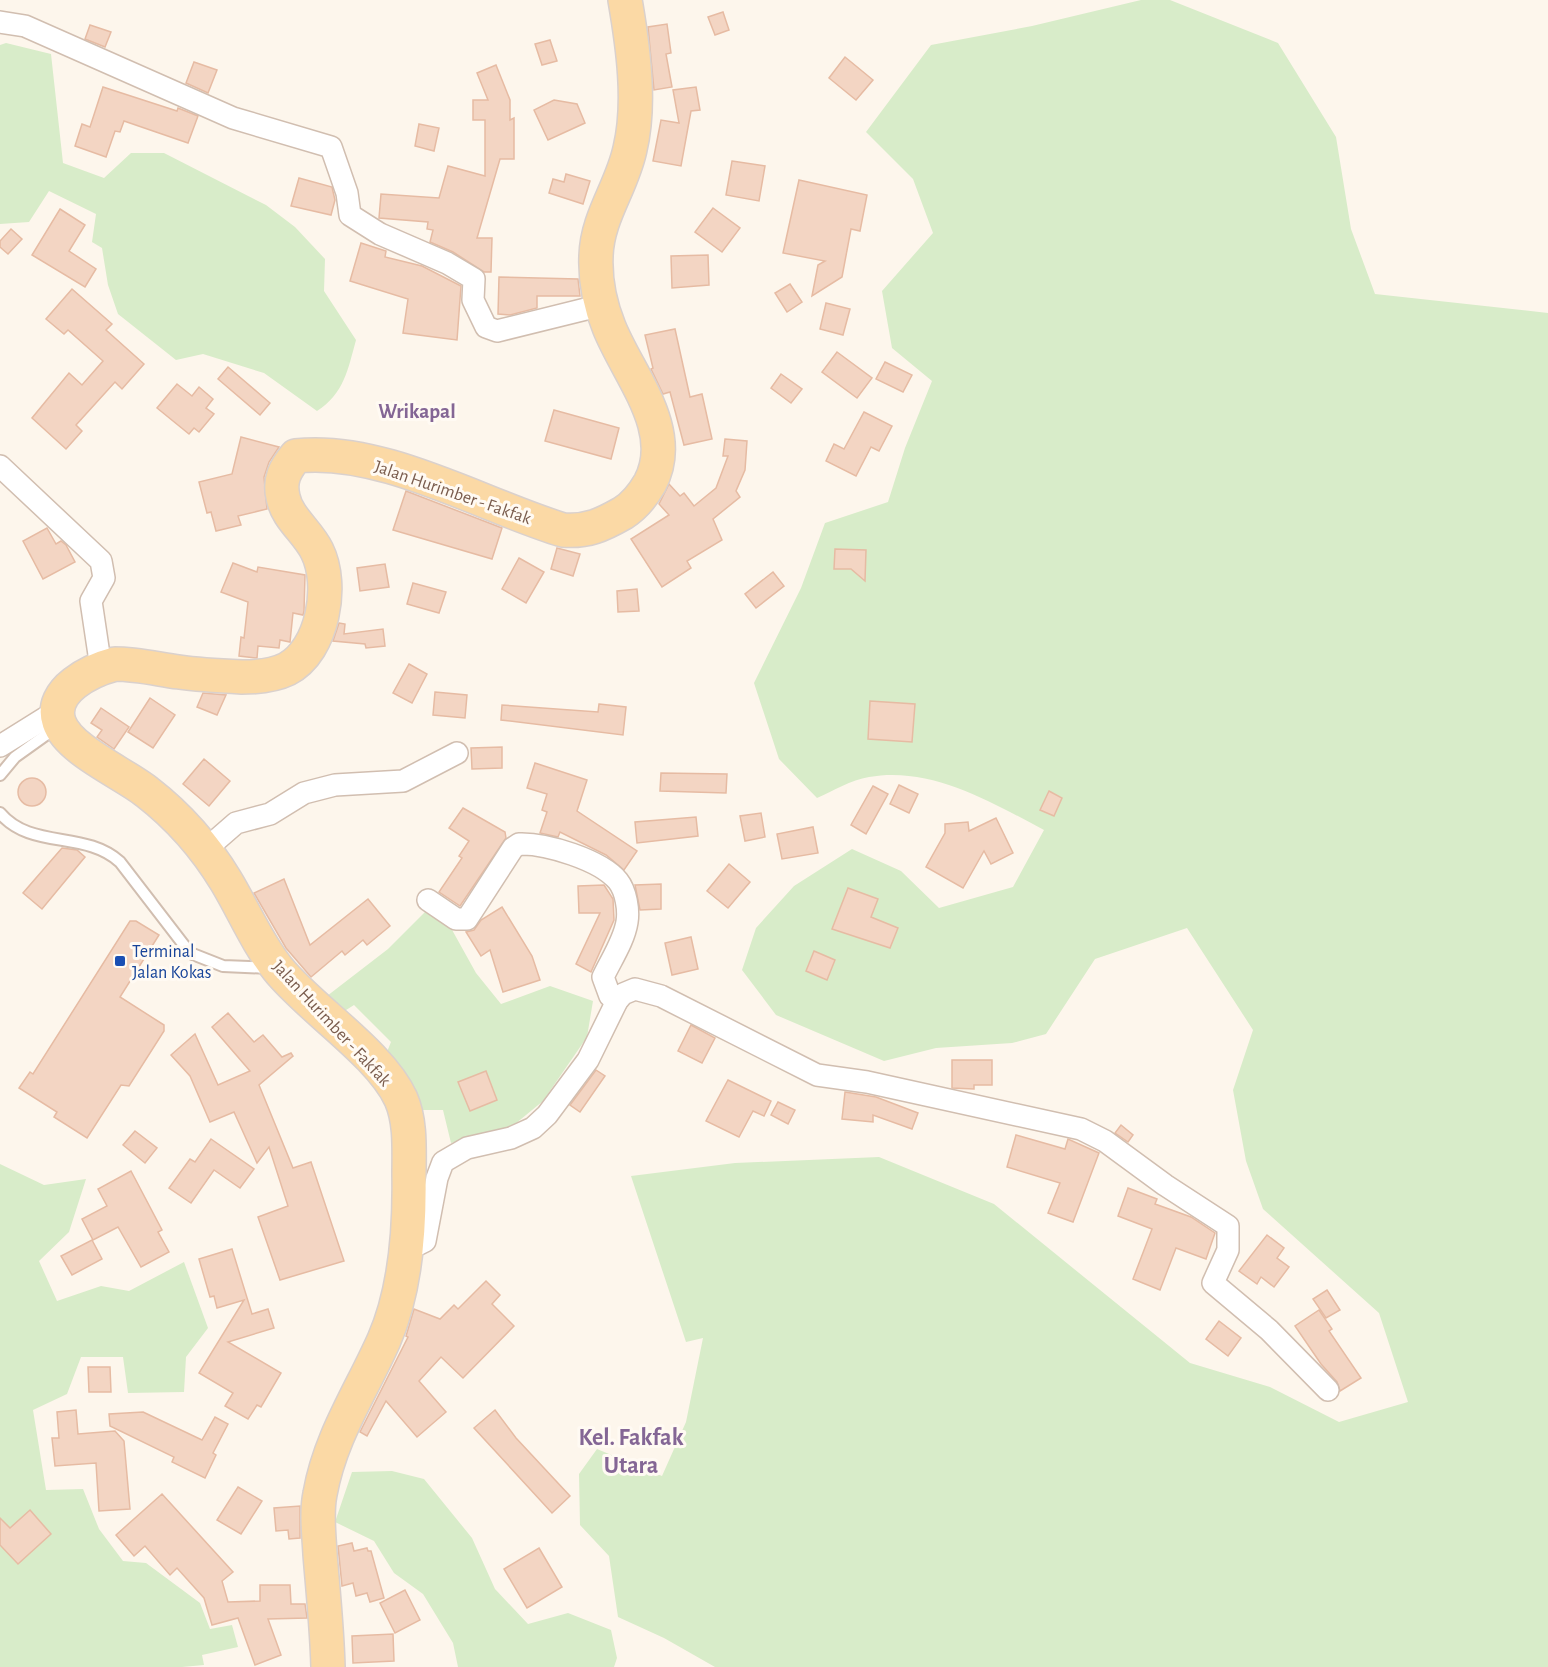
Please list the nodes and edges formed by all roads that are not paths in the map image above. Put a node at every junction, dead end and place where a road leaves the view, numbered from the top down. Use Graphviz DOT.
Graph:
graph roads {
  1 [pos="625,0"];
  2 [pos="0,22"];
  3 [pos="602,306"];
  4 [pos="0,466"];
  5 [pos="101,668"];
  6 [pos="59,718"];
  7 [pos="0,746"];
  8 [pos="457,753"];
  9 [pos="0,775"];
  10 [pos="0,813"];
  11 [pos="205,850"];
  12 [pos="428,900"];
  13 [pos="277,968"];
  14 [pos="617,1001"];
  15 [pos="405,1246"];
  16 [pos="1328,1390"];
  17 [pos="328,1667"];
  1 -- 3 [label="main road, Jalan Hurimber - Fakfak"];
  2 -- 3 [label="street"];
  3 -- 5 [label="main road, Jalan Hurimber - Fakfak"];
  4 -- 5 [label="street"];
  5 -- 6 [label="main road, Jalan Hurimber - Fakfak"];
  6 -- 7 [label="street"];
  6 -- 9 [label="lane"];
  6 -- 11 [label="main road, Jalan Hurimber - Fakfak"];
  8 -- 11 [label="street"];
  10 -- 13 [label="lane"];
  11 -- 13 [label="main road, Jalan Hurimber - Fakfak"];
  12 -- 14 [label="street"];
  13 -- 15 [label="main road, Jalan Hurimber - Fakfak"];
  14 -- 15 [label="street"];
  14 -- 16 [label="street"];
  15 -- 17 [label="main road, Jalan Hurimber - Fakfak"];
}
